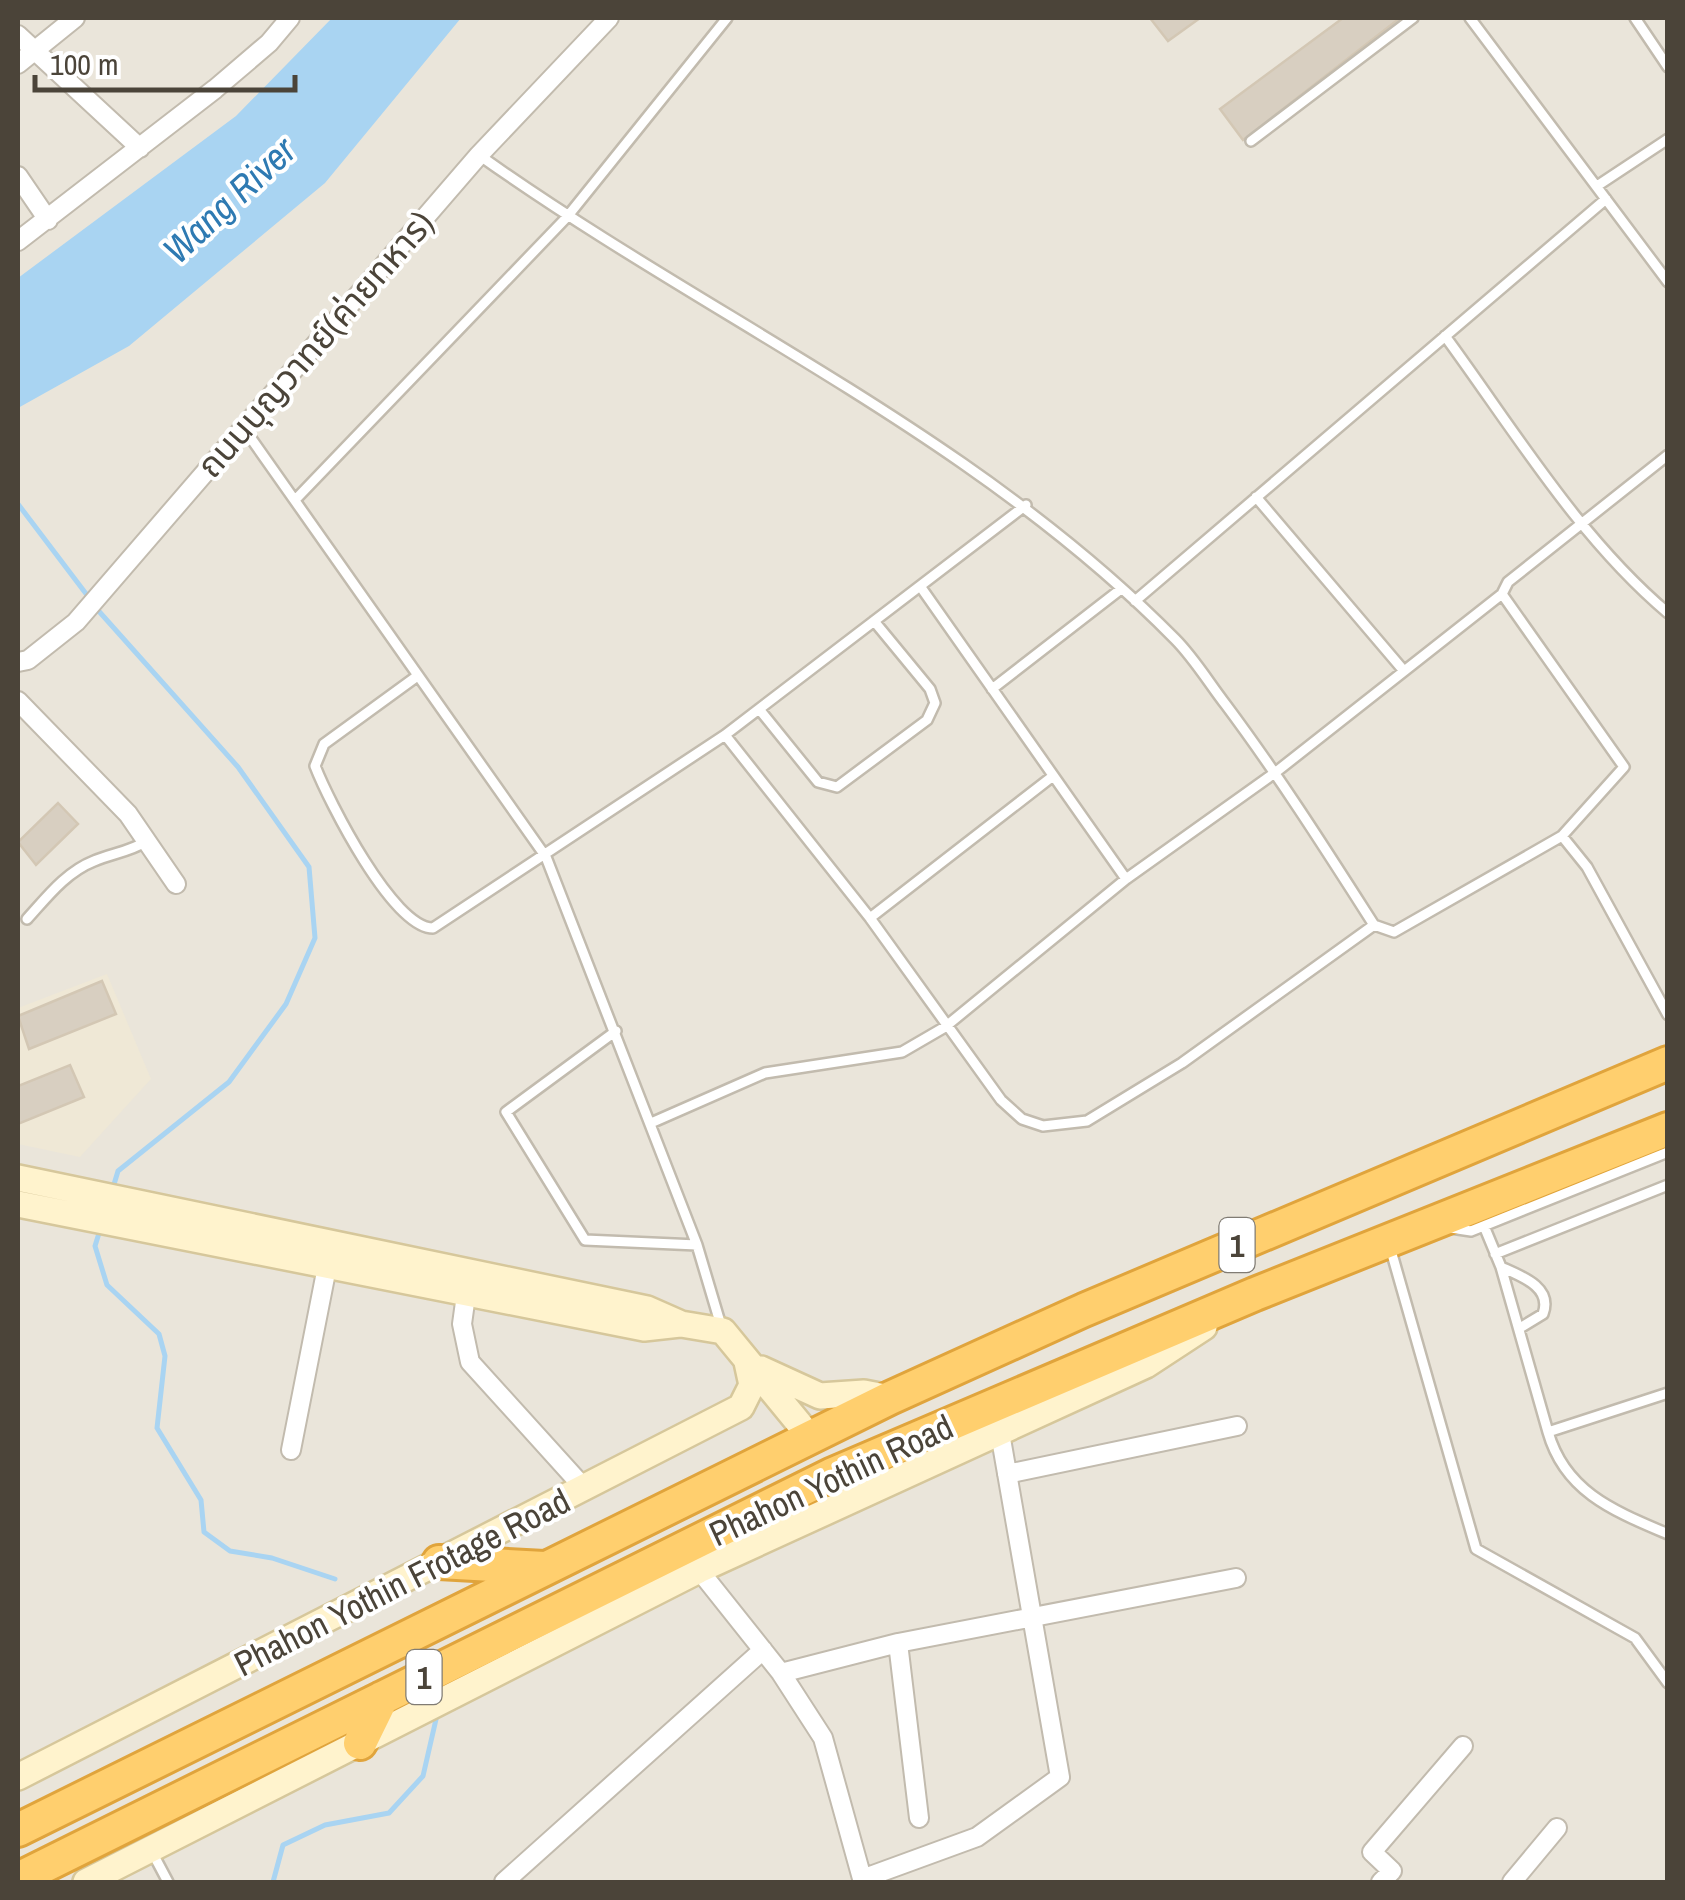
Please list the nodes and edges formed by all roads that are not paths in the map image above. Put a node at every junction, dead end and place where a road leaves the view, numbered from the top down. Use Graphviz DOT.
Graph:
graph roads {
  1 [pos="74,18"];
  2 [pos="290,18"];
  3 [pos="610,18"];
  4 [pos="727,18"];
  5 [pos="1412,18"];
  6 [pos="1470,18"];
  7 [pos="1635,18"];
  8 [pos="18,36"];
  9 [pos="37,49"];
  10 [pos="18,64"];
  11 [pos="1668,67"];
  12 [pos="1668,138"];
  13 [pos="1251,140"];
  14 [pos="140,148"];
  15 [pos="480,155"];
  16 [pos="18,176"];
  17 [pos="1597,186"];
  18 [pos="1606,198"];
  19 [pos="567,216"];
  20 [pos="48,220"];
  21 [pos="18,241"];
  22 [pos="1668,282"];
  23 [pos="1444,336"];
  24 [pos="242,426"];
  25 [pos="1668,455"];
  26 [pos="1256,497"];
  27 [pos="295,500"];
  28 [pos="1026,505"];
  29 [pos="1584,524"];
  30 [pos="920,586"];
  31 [pos="1122,589"];
  32 [pos="1502,594"];
  33 [pos="1135,601"];
  34 [pos="1668,613"];
  35 [pos="874,621"];
  36 [pos="18,662"];
  37 [pos="1404,672"];
  38 [pos="416,677"];
  39 [pos="992,689"];
  40 [pos="759,709"];
  41 [pos="21,713"];
  42 [pos="725,735"];
  43 [pos="1276,772"];
  44 [pos="1054,776"];
  45 [pos="1562,836"];
  46 [pos="149,840"];
  47 [pos="546,857"];
  48 [pos="1126,879"];
  49 [pos="176,884"];
  50 [pos="870,918"];
  51 [pos="27,920"];
  52 [pos="1374,925"];
  53 [pos="1668,1015"];
  54 [pos="946,1027"];
  55 [pos="616,1031"];
  56 [pos="1668,1063"];
  57 [pos="651,1124"];
  58 [pos="1668,1129"];
  59 [pos="1668,1152"];
  60 [pos="18,1178"];
  61 [pos="1668,1185"];
  62 [pos="18,1204"];
  63 [pos="100,1208"];
  64 [pos="1430,1226"];
  65 [pos="1484,1226"];
  66 [pos="1388,1241"];
  67 [pos="697,1245"];
  68 [pos="1495,1254"];
  69 [pos="328,1267"];
  70 [pos="1501,1268"];
  71 [pos="405,1270"];
  72 [pos="1254,1294"];
  73 [pos="466,1295"];
  74 [pos="681,1324"];
  75 [pos="1520,1328"];
  76 [pos="723,1331"];
  77 [pos="748,1362"];
  78 [pos="1668,1393"];
  79 [pos="890,1398"];
  80 [pos="1238,1426"];
  81 [pos="1548,1432"];
  82 [pos="1000,1433"];
  83 [pos="812,1438"];
  84 [pos="291,1450"];
  85 [pos="1008,1474"];
  86 [pos="830,1475"];
  87 [pos="585,1490"];
  88 [pos="1668,1534"];
  89 [pos="439,1562"];
  90 [pos="548,1568"];
  91 [pos="699,1570"];
  92 [pos="1236,1578"];
  93 [pos="1034,1617"];
  94 [pos="898,1643"];
  95 [pos="764,1650"];
  96 [pos="782,1673"];
  97 [pos="1668,1683"];
  98 [pos="382,1698"];
  99 [pos="360,1743"];
  100 [pos="1463,1746"];
  101 [pos="18,1777"];
  102 [pos="918,1818"];
  103 [pos="1557,1828"];
  104 [pos="18,1830"];
  105 [pos="151,1850"];
  106 [pos="18,1879"];
  107 [pos="862,1881"];
  108 [pos="86,1882"];
  109 [pos="168,1882"];
  110 [pos="504,1882"];
  111 [pos="1381,1882"];
  112 [pos="1512,1882"];
  1 -- 9 [label="street"];
  2 -- 14 [label="street"];
  3 -- 15 [label="street, ถนนบุญวาทย์(ค่ายทหาร)"];
  4 -- 19 [label="lane"];
  5 -- 13 [label="lane"];
  6 -- 17 [label="lane"];
  7 -- 11 [label="lane"];
  8 -- 9 [label="street"];
  9 -- 10 [label="street"];
  9 -- 14 [label="street"];
  12 -- 17 [label="lane"];
  14 -- 20 [label="street"];
  15 -- 19 [label="lane"];
  15 -- 24 [label="street, ถนนบุญวาทย์(ค่ายทหาร)"];
  16 -- 20 [label="street"];
  17 -- 18 [label="lane"];
  18 -- 22 [label="lane"];
  18 -- 23 [label="lane"];
  19 -- 27 [label="lane"];
  19 -- 28 [label="lane"];
  20 -- 21 [label="street"];
  23 -- 26 [label="lane"];
  23 -- 29 [label="lane"];
  24 -- 27 [label="lane"];
  24 -- 36 [label="street, ถนนบุญวาทย์(ค่ายทหาร)"];
  25 -- 29 [label="lane"];
  26 -- 33 [label="lane"];
  26 -- 37 [label="lane"];
  27 -- 38 [label="lane"];
  28 -- 30 [label="lane"];
  28 -- 31 [label="lane"];
  29 -- 32 [label="lane"];
  29 -- 34 [label="lane"];
  30 -- 35 [label="lane"];
  30 -- 39 [label="lane"];
  31 -- 33 [label="lane"];
  31 -- 39 [label="lane"];
  32 -- 37 [label="lane"];
  32 -- 45 [label="lane"];
  33 -- 43 [label="lane"];
  35 -- 40 [label="lane"];
  35 -- 40 [label="lane"];
  37 -- 43 [label="lane"];
  38 -- 47 [label="lane"];
  38 -- 47 [label="lane"];
  39 -- 44 [label="lane"];
  40 -- 42 [label="lane"];
  41 -- 46 [label="street"];
  42 -- 47 [label="lane"];
  42 -- 50 [label="lane"];
  43 -- 48 [label="lane"];
  43 -- 52 [label="lane"];
  44 -- 48 [label="lane"];
  44 -- 50 [label="lane"];
  45 -- 52 [label="lane"];
  45 -- 53 [label="lane"];
  46 -- 49 [label="street"];
  46 -- 51 [label="lane"];
  47 -- 55 [label="lane"];
  48 -- 54 [label="lane"];
  50 -- 54 [label="lane"];
  52 -- 54 [label="lane"];
  54 -- 57 [label="lane"];
  55 -- 57 [label="lane"];
  55 -- 67 [label="lane"];
  56 -- 79 [label="highway, Phahon Yothin Road / 1"];
  57 -- 67 [label="lane"];
  58 -- 64 [label="highway, Phahon Yothin Road / 1"];
  59 -- 65 [label="lane"];
  60 -- 63 [label="main road"];
  61 -- 68 [label="lane"];
  62 -- 63 [label="main road"];
  63 -- 69 [label="main road"];
  63 -- 71 [label="main road"];
  64 -- 65 [label="lane"];
  64 -- 66 [label="highway, Phahon Yothin Road / 1"];
  65 -- 68 [label="lane"];
  66 -- 72 [label="highway, Phahon Yothin Road / 1"];
  66 -- 97 [label="lane"];
  67 -- 76 [label="lane"];
  68 -- 70 [label="lane"];
  69 -- 71 [label="main road"];
  69 -- 84 [label="street"];
  70 -- 75 [label="lane"];
  70 -- 75 [label="lane"];
  71 -- 73 [label="main road"];
  71 -- 74 [label="main road"];
  72 -- 82 [label="main road, 1"];
  72 -- 86 [label="highway, Phahon Yothin Road / 1"];
  73 -- 74 [label="main road"];
  73 -- 87 [label="street"];
  74 -- 76 [label="main road"];
  75 -- 81 [label="lane"];
  76 -- 77 [label="main road, Phahon Yothin Road"];
  77 -- 79 [label="main road"];
  77 -- 83 [label="main road, Phahon Yothin Road"];
  77 -- 87 [label="main road, Phahon Yothin Frotage Road"];
  78 -- 81 [label="lane"];
  79 -- 83 [label="highway, Phahon Yothin Road / 1"];
  80 -- 85 [label="street"];
  81 -- 88 [label="lane"];
  82 -- 85 [label="street"];
  82 -- 91 [label="main road, 1"];
  83 -- 86 [label="highway"];
  83 -- 90 [label="highway, Phahon Yothin Road / 1"];
  85 -- 93 [label="street"];
  86 -- 98 [label="highway, Phahon Yothin Road / 1"];
  87 -- 89 [label="main road, Phahon Yothin Frotage Road"];
  89 -- 90 [label="highway"];
  89 -- 101 [label="main road, Phahon Yothin Frotage Road"];
  90 -- 104 [label="highway, Phahon Yothin Road / 1"];
  91 -- 95 [label="street"];
  91 -- 99 [label="main road, 1"];
  92 -- 93 [label="street"];
  93 -- 94 [label="street"];
  93 -- 107 [label="street"];
  94 -- 96 [label="street"];
  94 -- 102 [label="street"];
  95 -- 96 [label="street"];
  95 -- 110 [label="street"];
  96 -- 107 [label="street"];
  98 -- 99 [label="highway"];
  98 -- 106 [label="highway, Phahon Yothin Road / 1"];
  99 -- 105 [label="main road, 1"];
  100 -- 111 [label="street"];
  103 -- 112 [label="street"];
  105 -- 108 [label="main road, 1"];
  105 -- 109 [label="lane"];
}
